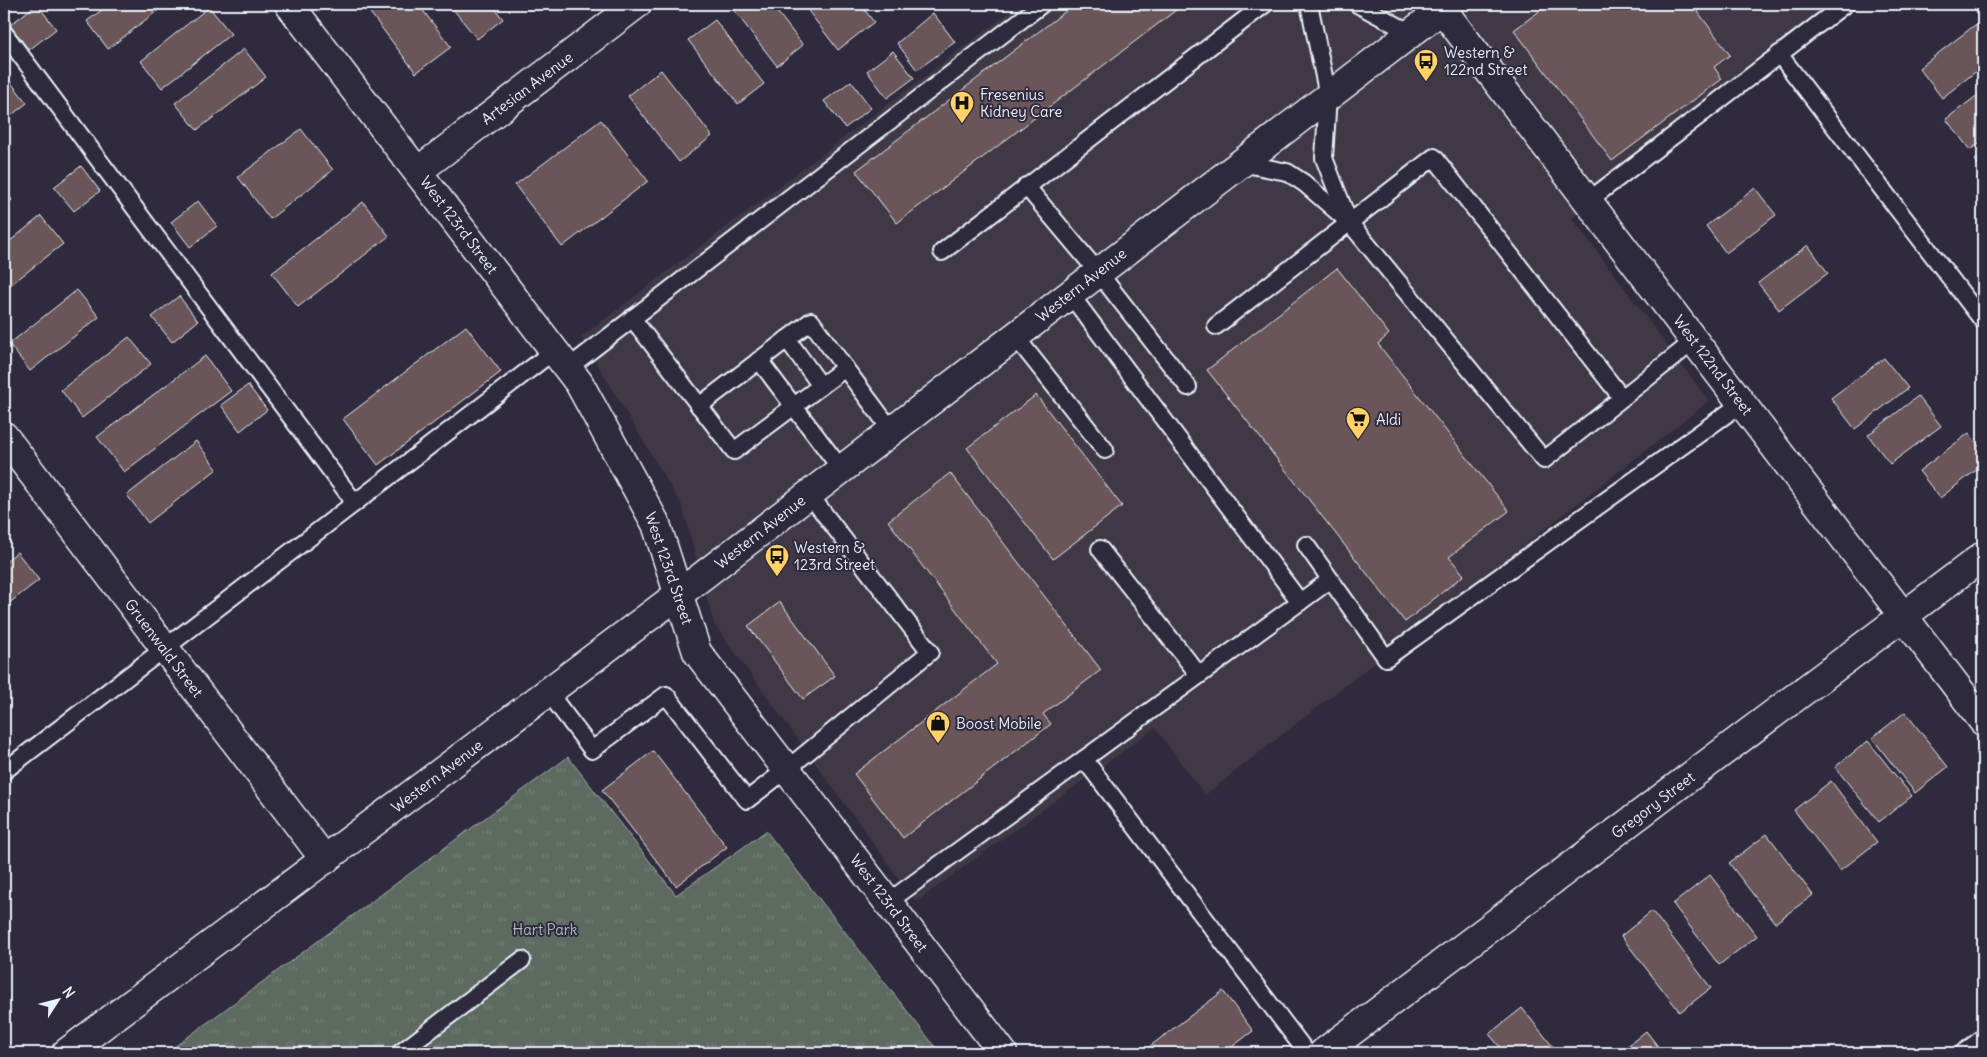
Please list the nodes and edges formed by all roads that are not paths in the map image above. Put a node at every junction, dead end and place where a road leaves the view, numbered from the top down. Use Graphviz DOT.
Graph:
graph roads {
  1 [pos="289,4"];
  2 [pos="637,4"];
  3 [pos="1042,4"];
  4 [pos="1265,4"];
  5 [pos="1309,4"];
  6 [pos="1357,4"];
  7 [pos="1845,4"];
  8 [pos="1446,6"];
  9 [pos="4,33"];
  10 [pos="1411,33"];
  11 [pos="1779,54"];
  12 [pos="1328,96"];
  13 [pos="1241,162"];
  14 [pos="418,171"];
  15 [pos="1026,186"];
  16 [pos="1588,201"];
  17 [pos="1349,222"];
  18 [pos="942,252"];
  19 [pos="1098,272"];
  20 [pos="1070,294"];
  21 [pos="632,318"];
  22 [pos="1983,321"];
  23 [pos="1216,326"];
  24 [pos="1015,336"];
  25 [pos="787,339"];
  26 [pos="1694,340"];
  27 [pos="561,359"];
  28 [pos="759,360"];
  29 [pos="845,368"];
  30 [pos="821,386"];
  31 [pos="1188,387"];
  32 [pos="1622,398"];
  33 [pos="1742,403"];
  34 [pos="699,406"];
  35 [pos="795,406"];
  36 [pos="892,431"];
  37 [pos="4,436"];
  38 [pos="1105,450"];
  39 [pos="841,469"];
  40 [pos="809,494"];
  41 [pos="355,503"];
  42 [pos="1306,545"];
  43 [pos="1100,549"];
  44 [pos="1983,556"];
  45 [pos="1330,580"];
  46 [pos="679,594"];
  47 [pos="1300,602"];
  48 [pos="1903,616"];
  49 [pos="165,649"];
  50 [pos="1199,675"];
  51 [pos="548,692"];
  52 [pos="1983,721"];
  53 [pos="1084,759"];
  54 [pos="787,769"];
  55 [pos="4,772"];
  56 [pos="325,860"];
  57 [pos="888,902"];
  58 [pos="522,960"];
  59 [pos="1983,1038"];
  60 [pos="66,1053"];
  61 [pos="400,1053"];
  62 [pos="1003,1053"];
  63 [pos="1307,1053"];
  64 [pos="1323,1053"];
  65 [pos="1963,1053"];
  1 -- 14 [label="street, West 123rd Street"];
  2 -- 14 [label="street, Artesian Avenue"];
  3 -- 21 [label="lane"];
  4 -- 15 [label="lane"];
  5 -- 12 [label="lane"];
  6 -- 10 [label="lane"];
  7 -- 11 [label="lane"];
  8 -- 10 [label="street, Western Avenue"];
  8 -- 16 [label="street, West 122nd Street"];
  9 -- 41 [label="lane"];
  10 -- 12 [label="street, Western Avenue"];
  11 -- 16 [label="lane"];
  11 -- 22 [label="lane"];
  12 -- 13 [label="street, Western Avenue"];
  12 -- 17 [label="lane"];
  13 -- 17 [label="lane"];
  13 -- 19 [label="street, Western Avenue"];
  14 -- 27 [label="street, West 123rd Street"];
  15 -- 18 [label="lane"];
  15 -- 19 [label="lane"];
  16 -- 26 [label="street, West 122nd Street"];
  17 -- 23 [label="lane"];
  17 -- 32 [label="lane"];
  17 -- 32 [label="lane"];
  19 -- 20 [label="street, Western Avenue"];
  19 -- 31 [label="lane"];
  20 -- 24 [label="street, Western Avenue"];
  20 -- 47 [label="lane"];
  21 -- 27 [label="lane"];
  21 -- 34 [label="lane"];
  24 -- 36 [label="street, Western Avenue"];
  24 -- 38 [label="lane"];
  25 -- 28 [label="lane"];
  25 -- 29 [label="lane"];
  25 -- 30 [label="lane"];
  26 -- 32 [label="lane"];
  26 -- 33 [label="street, West 122nd Street"];
  27 -- 41 [label="lane"];
  27 -- 46 [label="street, West 123rd Street"];
  28 -- 34 [label="lane"];
  28 -- 35 [label="lane"];
  29 -- 30 [label="lane"];
  29 -- 36 [label="lane"];
  30 -- 35 [label="lane"];
  33 -- 45 [label="lane"];
  33 -- 48 [label="street, West 122nd Street"];
  34 -- 35 [label="lane"];
  35 -- 39 [label="lane"];
  36 -- 39 [label="street, Western Avenue"];
  37 -- 49 [label="street, Gruenwald Street"];
  39 -- 40 [label="street, Western Avenue"];
  40 -- 46 [label="street, Western Avenue"];
  40 -- 54 [label="lane"];
  41 -- 49 [label="lane"];
  42 -- 45 [label="lane"];
  43 -- 50 [label="lane"];
  44 -- 48 [label="street, Gregory Street"];
  45 -- 47 [label="lane"];
  46 -- 51 [label="street, Western Avenue"];
  46 -- 54 [label="street, West 123rd Street"];
  47 -- 50 [label="lane"];
  48 -- 52 [label="street, West 122nd Street"];
  48 -- 64 [label="street, Gregory Street"];
  49 -- 55 [label="lane"];
  49 -- 56 [label="street, Gruenwald Street"];
  50 -- 53 [label="lane"];
  51 -- 54 [label="lane"];
  51 -- 56 [label="street, Western Avenue"];
  53 -- 57 [label="lane"];
  53 -- 63 [label="lane"];
  54 -- 57 [label="street, West 123rd Street"];
  56 -- 60 [label="street, Western Avenue"];
  57 -- 62 [label="street, West 123rd Street"];
  58 -- 61 [label="lane"];
  59 -- 65 [label="lane"];
}
